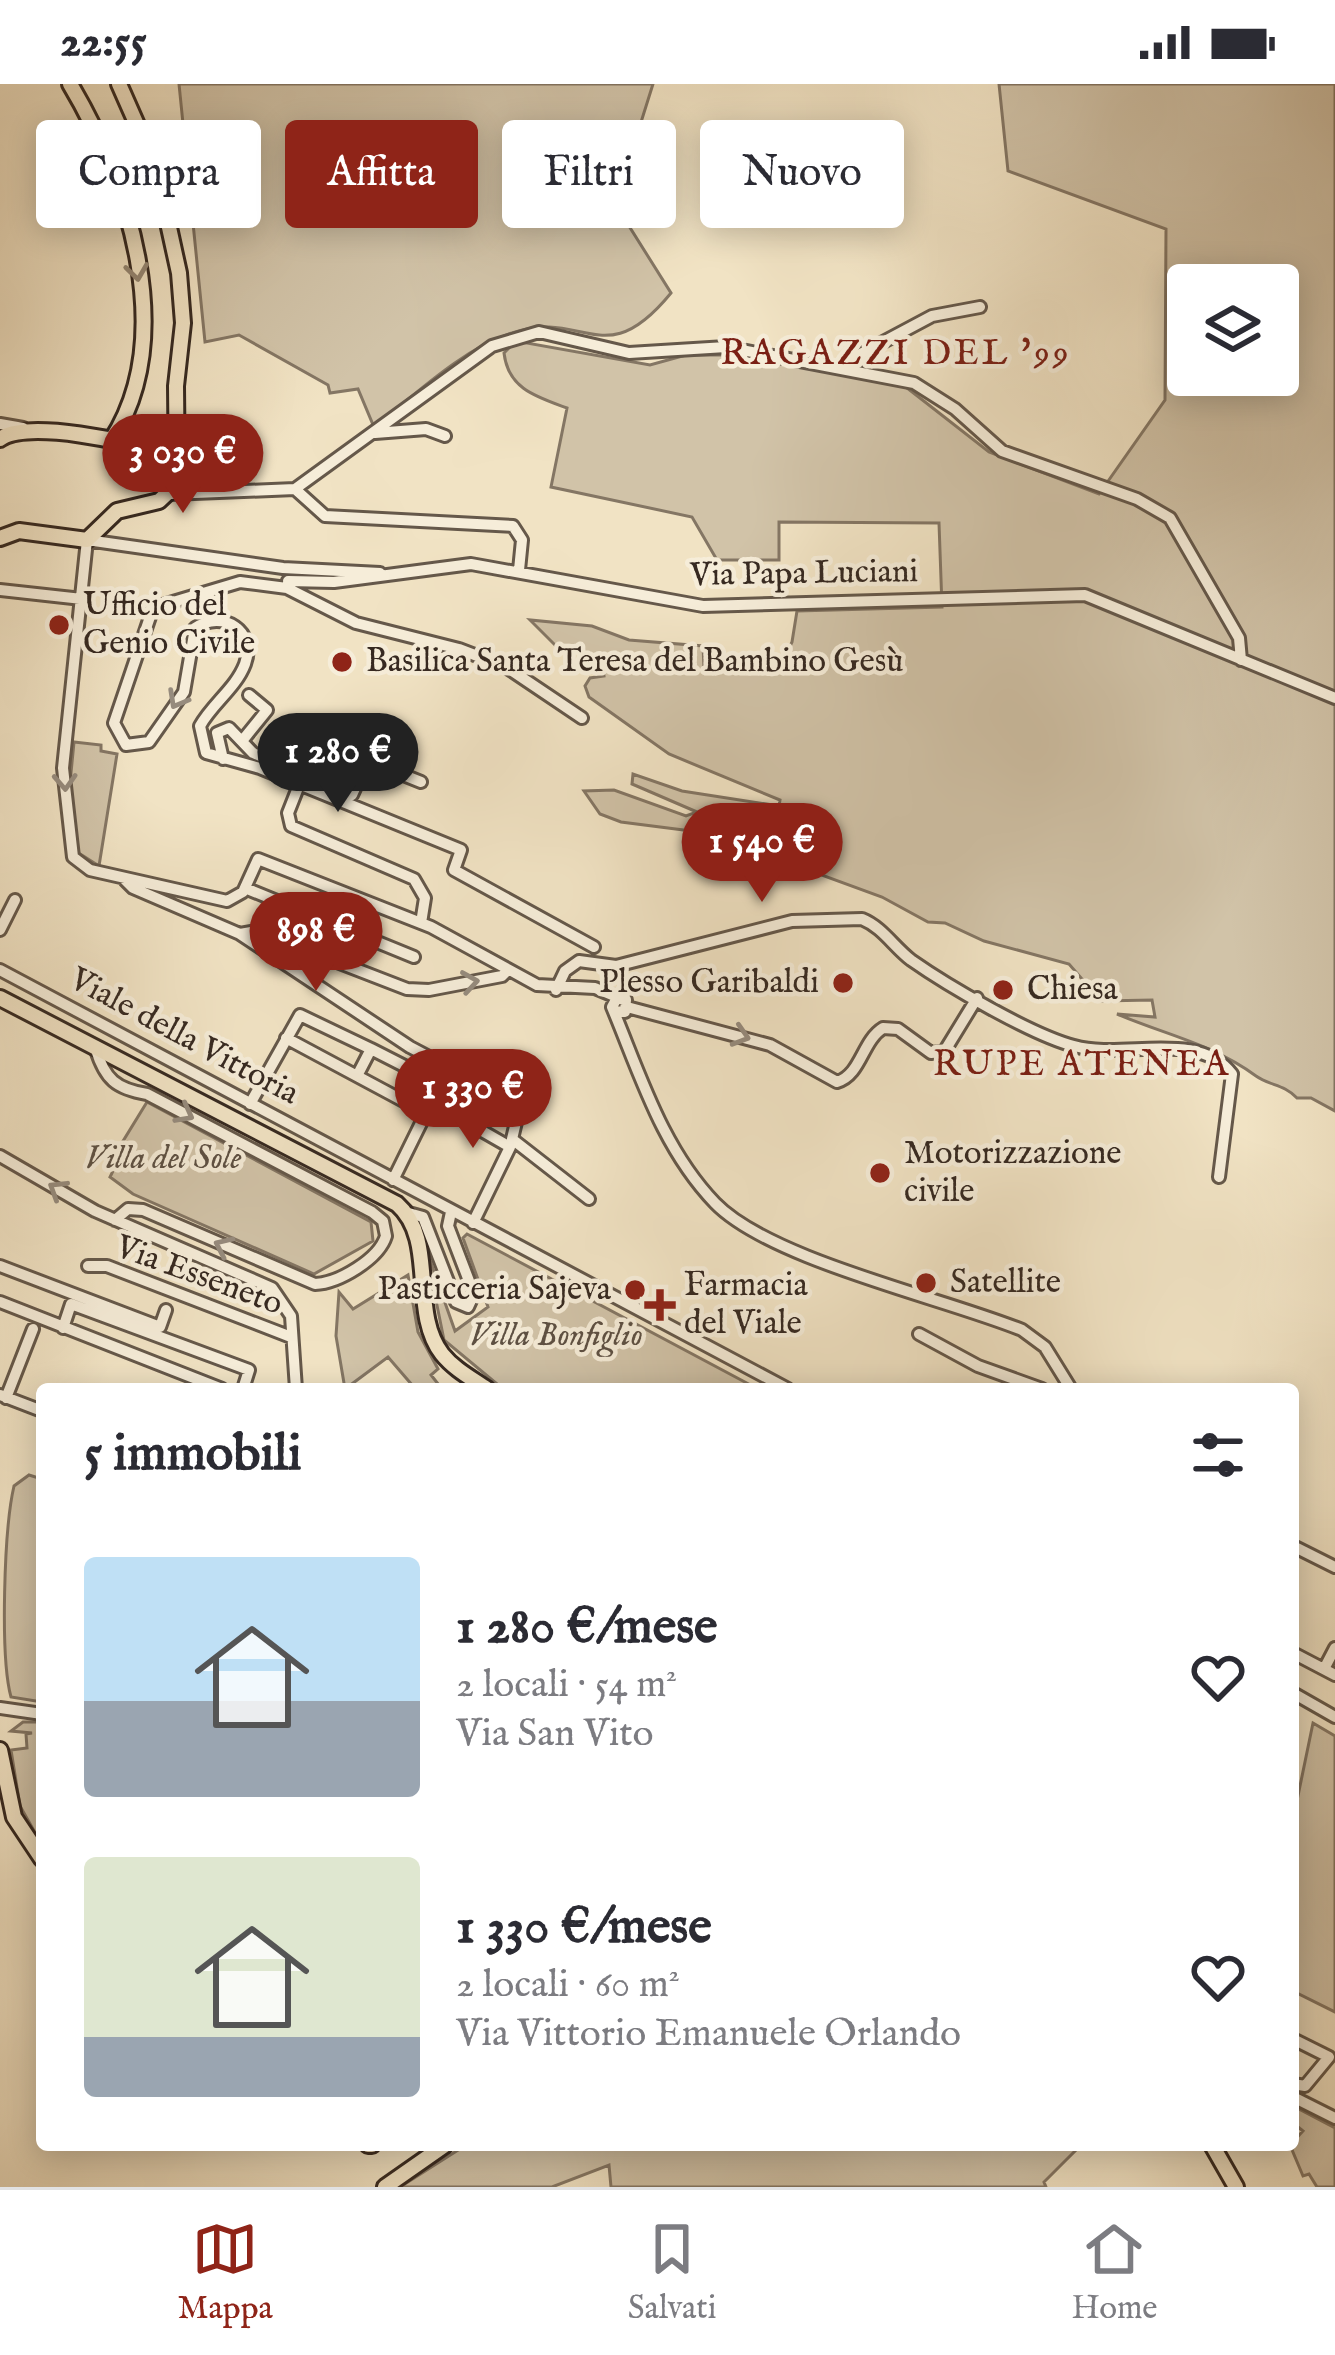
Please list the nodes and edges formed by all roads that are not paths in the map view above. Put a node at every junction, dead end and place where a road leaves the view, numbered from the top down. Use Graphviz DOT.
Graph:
graph roads {
  1 [pos="70,84"];
  2 [pos="119,84"];
  3 [pos="980,307"];
  4 [pos="848,368"];
  5 [pos="0,424"];
  6 [pos="23,428"];
  7 [pos="375,433"];
  8 [pos="445,436"];
  9 [pos="0,439"];
  10 [pos="111,441"];
  11 [pos="178,476"];
  12 [pos="295,489"];
  13 [pos="170,494"];
  14 [pos="0,519"];
  15 [pos="19,531"];
  16 [pos="0,538"];
  17 [pos="87,540"];
  18 [pos="519,570"];
  19 [pos="286,579"];
  20 [pos="0,590"];
  21 [pos="82,599"];
  22 [pos="1241,660"];
  23 [pos="249,695"];
  24 [pos="1335,698"];
  25 [pos="582,718"];
  26 [pos="242,741"];
  27 [pos="223,759"];
  28 [pos="285,768"];
  29 [pos="362,773"];
  30 [pos="421,782"];
  31 [pos="299,785"];
  32 [pos="125,880"];
  33 [pos="245,888"];
  34 [pos="15,900"];
  35 [pos="426,925"];
  36 [pos="0,931"];
  37 [pos="240,934"];
  38 [pos="593,947"];
  39 [pos="414,957"];
  40 [pos="0,970"];
  41 [pos="508,970"];
  42 [pos="556,990"];
  43 [pos="0,998"];
  44 [pos="977,998"];
  45 [pos="620,1006"];
  46 [pos="286,1038"];
  47 [pos="371,1049"];
  48 [pos="96,1050"];
  49 [pos="357,1076"];
  50 [pos="426,1077"];
  51 [pos="421,1096"];
  52 [pos="250,1104"];
  53 [pos="0,1156"];
  54 [pos="1219,1177"];
  55 [pos="393,1180"];
  56 [pos="589,1199"];
  57 [pos="405,1211"];
  58 [pos="451,1211"];
  59 [pos="115,1220"];
  60 [pos="473,1223"];
  61 [pos="0,1266"];
  62 [pos="88,1266"];
  63 [pos="0,1302"];
  64 [pos="166,1310"];
  65 [pos="63,1328"];
  66 [pos="33,1329"];
  67 [pos="919,1334"];
  68 [pos="160,1337"];
  69 [pos="291,1337"];
  70 [pos="151,1361"];
  71 [pos="0,1365"];
  72 [pos="15,1371"];
  73 [pos="207,1383"];
  74 [pos="245,1383"];
  75 [pos="295,1383"];
  76 [pos="478,1383"];
  77 [pos="777,1383"];
  78 [pos="1024,1383"];
  79 [pos="1067,1383"];
  80 [pos="2,1397"];
  81 [pos="36,1409"];
  82 [pos="1299,1549"];
  83 [pos="1335,1567"];
  84 [pos="1335,1648"];
  85 [pos="1299,1656"];
  86 [pos="1329,1672"];
  87 [pos="1299,1696"];
  88 [pos="0,1708"];
  89 [pos="36,1713"];
  90 [pos="1335,1717"];
  91 [pos="0,1750"];
  92 [pos="36,1850"];
  93 [pos="1299,2042"];
  94 [pos="1299,2085"];
  95 [pos="1299,2100"];
  96 [pos="1335,2118"];
  97 [pos="436,2151"];
  98 [pos="1215,2151"];
  99 [pos="385,2187"];
  100 [pos="1236,2187"];
  1 -- 10 [label="main road, one-way"];
  2 -- 11 [label="main road"];
  3 -- 4 [label="street"];
  4 -- 7 [label="street"];
  4 -- 22 [label="street"];
  5 -- 6 [label="street"];
  6 -- 9 [label="main road"];
  6 -- 10 [label="main road"];
  7 -- 8 [label="street"];
  7 -- 12 [label="street"];
  10 -- 11 [label="main road"];
  11 -- 13 [label="main road"];
  12 -- 13 [label="street"];
  12 -- 18 [label="street"];
  13 -- 17 [label="main road"];
  14 -- 15 [label="main road"];
  15 -- 16 [label="main road"];
  15 -- 17 [label="main road"];
  17 -- 19 [label="street"];
  17 -- 21 [label="street"];
  18 -- 19 [label="street, Via Papa Luciani"];
  18 -- 22 [label="street, Via Papa Luciani"];
  19 -- 25 [label="street"];
  27 -- 19 [label="street, one-way"];
  20 -- 21 [label="street"];
  21 -- 32 [label="street, one-way"];
  22 -- 24 [label="street, Via Papa Luciani"];
  23 -- 26 [label="street"];
  26 -- 27 [label="street"];
  26 -- 28 [label="street"];
  27 -- 31 [label="street"];
  28 -- 29 [label="street"];
  28 -- 30 [label="street"];
  31 -- 35 [label="street"];
  31 -- 38 [label="street"];
  32 -- 33 [label="street"];
  32 -- 37 [label="street"];
  33 -- 35 [label="street"];
  33 -- 39 [label="street"];
  34 -- 36 [label="street"];
  35 -- 41 [label="street"];
  37 -- 41 [label="street, one-way"];
  37 -- 56 [label="street"];
  40 -- 52 [label="street, Viale della Vittoria"];
  41 -- 42 [label="street"];
  42 -- 44 [label="street"];
  42 -- 45 [label="street"];
  43 -- 48 [label="main road"];
  45 -- 44 [label="street, one-way"];
  44 -- 54 [label="street"];
  45 -- 79 [label="street"];
  46 -- 47 [label="street"];
  46 -- 49 [label="street"];
  46 -- 52 [label="street"];
  47 -- 49 [label="street"];
  47 -- 50 [label="street"];
  48 -- 57 [label="main road"];
  48 -- 59 [label="street, one-way"];
  49 -- 55 [label="street"];
  51 -- 60 [label="street"];
  52 -- 55 [label="street, Viale della Vittoria"];
  59 -- 53 [label="street, Via Esseneto, one-way"];
  55 -- 58 [label="street, Viale della Vittoria"];
  57 -- 58 [label="street"];
  57 -- 76 [label="main road"];
  58 -- 60 [label="street, Viale della Vittoria"];
  59 -- 69 [label="street, Via Esseneto"];
  60 -- 77 [label="street, Viale della Vittoria"];
  61 -- 64 [label="street"];
  62 -- 69 [label="street, Via Esseneto"];
  63 -- 65 [label="street"];
  65 -- 68 [label="street"];
  65 -- 70 [label="street"];
  66 -- 72 [label="street"];
  67 -- 78 [label="street"];
  68 -- 70 [label="street"];
  68 -- 74 [label="street"];
  69 -- 75 [label="street, Via Esseneto"];
  70 -- 73 [label="street"];
  71 -- 72 [label="street"];
  72 -- 80 [label="street"];
  80 -- 81 [label="street"];
  82 -- 83 [label="street"];
  84 -- 86 [label="street"];
  85 -- 86 [label="street"];
  87 -- 90 [label="street"];
  88 -- 89 [label="street"];
  91 -- 92 [label="main road"];
  93 -- 94 [label="street"];
  95 -- 96 [label="street"];
  97 -- 99 [label="main road"];
  98 -- 100 [label="main road"];
}
